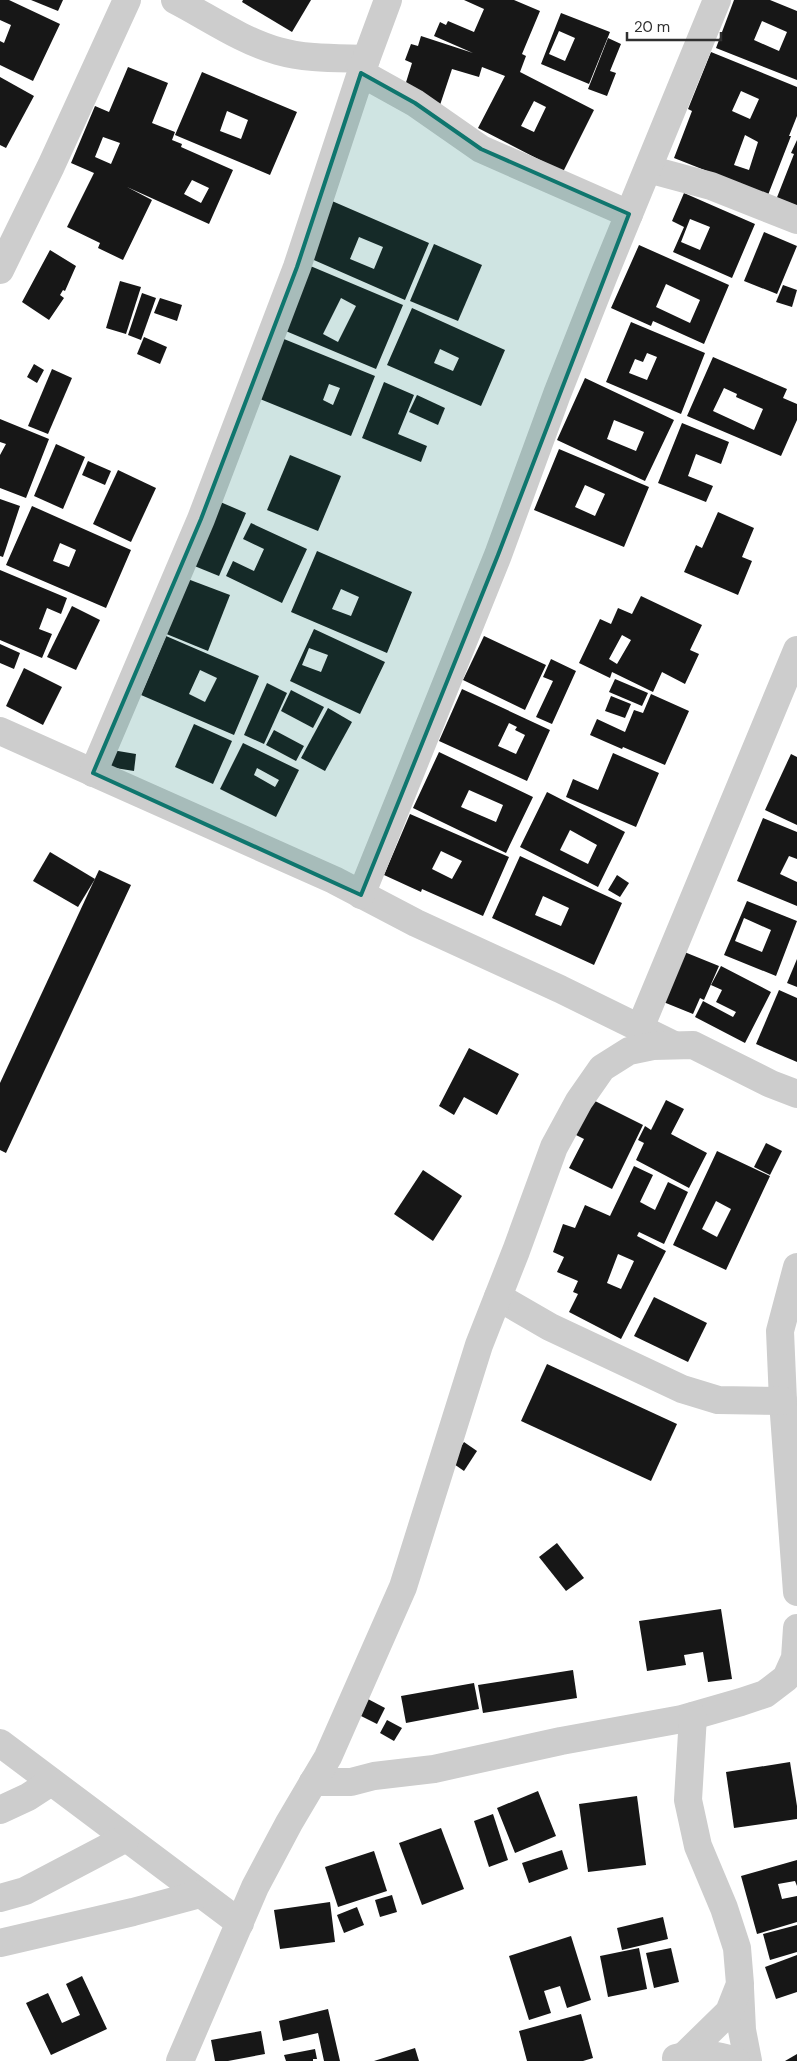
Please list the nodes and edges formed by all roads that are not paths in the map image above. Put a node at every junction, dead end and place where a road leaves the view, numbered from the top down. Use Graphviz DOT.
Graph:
graph roads {
  1 [pos="127,0"];
  2 [pos="174,0"];
  3 [pos="388,0"];
  4 [pos="717,0"];
  5 [pos="364,66"];
  6 [pos="648,169"];
  7 [pos="629,214"];
  8 [pos="797,220"];
  9 [pos="0,270"];
  10 [pos="797,650"];
  11 [pos="0,731"];
  12 [pos="93,773"];
  13 [pos="361,895"];
  14 [pos="640,1028"];
  15 [pos="675,1046"];
  16 [pos="797,1094"];
  17 [pos="797,1266"];
  18 [pos="498,1297"];
  19 [pos="783,1401"];
  20 [pos="797,1592"];
  21 [pos="797,1628"];
  22 [pos="693,1716"];
  23 [pos="0,1743"];
  24 [pos="52,1782"];
  25 [pos="313,1782"];
  26 [pos="0,1810"];
  27 [pos="126,1838"];
  28 [pos="200,1894"];
  29 [pos="0,1898"];
  30 [pos="240,1923"];
  31 [pos="0,1943"];
  32 [pos="740,1984"];
  33 [pos="675,2058"];
  34 [pos="180,2061"];
  35 [pos="736,2061"];
  36 [pos="748,2061"];
  1 -- 9 [label="street"];
  2 -- 5 [label="street"];
  3 -- 5 [label="street"];
  4 -- 6 [label="street"];
  5 -- 7 [label="street"];
  5 -- 12 [label="street"];
  6 -- 7 [label="street"];
  6 -- 8 [label="street"];
  7 -- 13 [label="street"];
  10 -- 14 [label="street"];
  11 -- 12 [label="street"];
  12 -- 13 [label="street"];
  13 -- 14 [label="street"];
  14 -- 15 [label="street"];
  15 -- 16 [label="street"];
  15 -- 18 [label="street"];
  17 -- 19 [label="street"];
  18 -- 19 [label="street"];
  18 -- 25 [label="street"];
  19 -- 20 [label="street"];
  21 -- 22 [label="street"];
  22 -- 25 [label="street"];
  22 -- 32 [label="street"];
  23 -- 24 [label="street"];
  24 -- 26 [label="street"];
  24 -- 27 [label="street"];
  25 -- 30 [label="street"];
  27 -- 28 [label="street"];
  27 -- 29 [label="street"];
  28 -- 30 [label="street"];
  28 -- 31 [label="street"];
  30 -- 34 [label="street"];
  32 -- 33 [label="street"];
  32 -- 36 [label="street"];
  33 -- 35 [label="street"];
}
